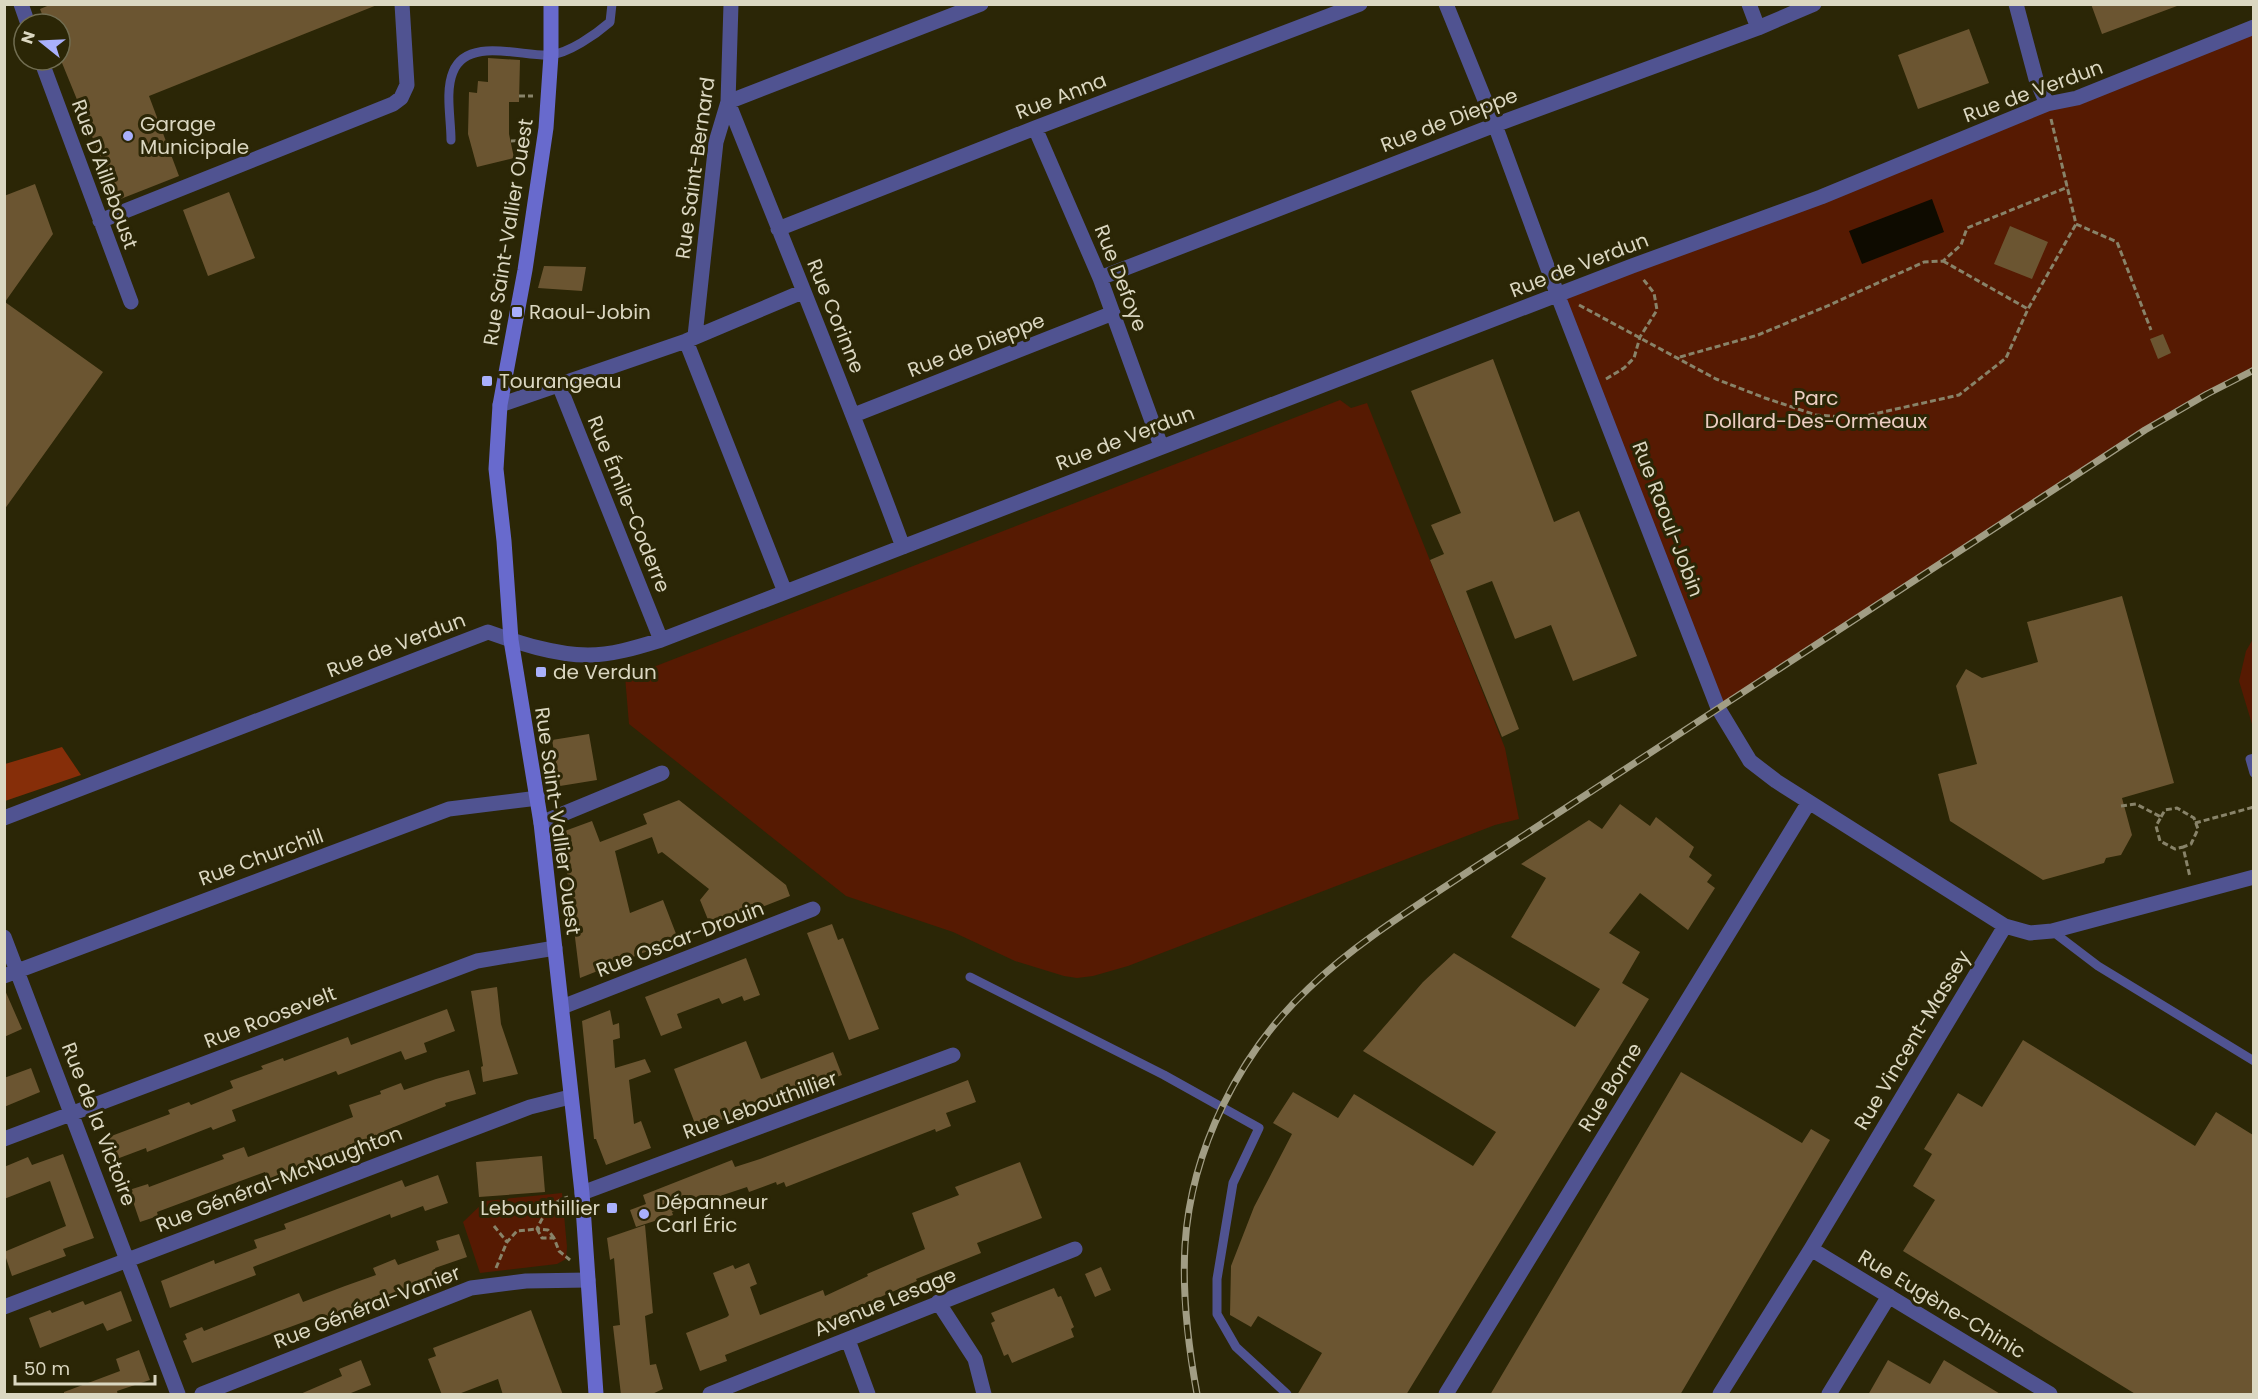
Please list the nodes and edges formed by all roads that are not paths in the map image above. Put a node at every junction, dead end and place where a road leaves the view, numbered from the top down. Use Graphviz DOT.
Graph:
graph roads {
  1 [pos="402,4"];
  2 [pos="550,4"];
  3 [pos="612,4"];
  4 [pos="731,4"];
  5 [pos="981,4"];
  6 [pos="1360,4"];
  7 [pos="1446,4"];
  8 [pos="1749,4"];
  9 [pos="1814,4"];
  10 [pos="2016,4"];
  11 [pos="2253,27"];
  12 [pos="1758,28"];
  13 [pos="551,55"];
  14 [pos="45,72"];
  15 [pos="728,102"];
  16 [pos="2047,104"];
  17 [pos="1494,125"];
  18 [pos="1035,128"];
  19 [pos="452,140"];
  20 [pos="100,221"];
  21 [pos="778,229"];
  22 [pos="1100,278"];
  23 [pos="802,292"];
  24 [pos="1558,296"];
  25 [pos="131,302"];
  26 [pos="1113,314"];
  27 [pos="690,339"];
  28 [pos="559,384"];
  29 [pos="500,405"];
  30 [pos="854,415"];
  31 [pos="1161,446"];
  32 [pos="903,547"];
  33 [pos="785,592"];
  34 [pos="511,640"];
  35 [pos="661,640"];
  36 [pos="2253,758"];
  37 [pos="662,773"];
  38 [pos="2253,773"];
  39 [pos="538,798"];
  40 [pos="1809,802"];
  41 [pos="4,818"];
  42 [pos="541,823"];
  43 [pos="2253,877"];
  44 [pos="813,909"];
  45 [pos="2005,926"];
  46 [pos="2052,931"];
  47 [pos="4,937"];
  48 [pos="555,948"];
  49 [pos="12,973"];
  50 [pos="970,977"];
  51 [pos="562,1007"];
  52 [pos="953,1055"];
  53 [pos="2253,1061"];
  54 [pos="570,1097"];
  55 [pos="73,1114"];
  56 [pos="4,1139"];
  57 [pos="582,1193"];
  58 [pos="1075,1249"];
  59 [pos="1811,1249"];
  60 [pos="128,1259"];
  61 [pos="588,1280"];
  62 [pos="1889,1296"];
  63 [pos="938,1302"];
  64 [pos="4,1307"];
  65 [pos="848,1340"];
  66 [pos="178,1395"];
  67 [pos="201,1395"];
  68 [pos="596,1395"];
  69 [pos="710,1395"];
  70 [pos="868,1395"];
  71 [pos="984,1395"];
  72 [pos="1287,1395"];
  73 [pos="1446,1395"];
  74 [pos="1719,1395"];
  75 [pos="1829,1395"];
  76 [pos="2050,1395"];
  1 -- 20 [label="street"];
  2 -- 13 [label="street, Rue Saint-Vallier Ouest"];
  3 -- 13 [label="lane"];
  4 -- 15 [label="street, Rue Saint-Bernard"];
  5 -- 15 [label="street"];
  6 -- 18 [label="street, Rue Anna"];
  7 -- 17 [label="street, Rue Raoul-Jobin"];
  8 -- 12 [label="street"];
  9 -- 12 [label="street, Rue de Dieppe"];
  10 -- 16 [label="street"];
  11 -- 16 [label="street, Rue de Verdun"];
  12 -- 17 [label="street, Rue de Dieppe"];
  13 -- 19 [label="lane"];
  13 -- 29 [label="street, Rue Saint-Vallier Ouest"];
  14 -- 20 [label="street, Rue D'Ailleboust"];
  15 -- 21 [label="street, Rue Corinne"];
  15 -- 27 [label="street, Rue Saint-Bernard"];
  16 -- 24 [label="street, Rue de Verdun"];
  17 -- 22 [label="street, Rue de Dieppe"];
  17 -- 24 [label="street, Rue Raoul-Jobin"];
  18 -- 21 [label="street, Rue Anna"];
  18 -- 22 [label="street, Rue Defoye"];
  20 -- 25 [label="street, Rue D'Ailleboust"];
  21 -- 23 [label="street, Rue Corinne"];
  22 -- 26 [label="street, Rue Defoye"];
  23 -- 27 [label="street"];
  23 -- 30 [label="street, Rue Corinne"];
  24 -- 31 [label="street, Rue de Verdun"];
  24 -- 40 [label="street, Rue Raoul-Jobin"];
  26 -- 30 [label="street, Rue de Dieppe"];
  26 -- 31 [label="street, Rue Defoye"];
  27 -- 28 [label="street"];
  27 -- 33 [label="street, Rue Saint-Bernard"];
  28 -- 29 [label="street"];
  28 -- 35 [label="street, Rue Émile-Coderre"];
  29 -- 34 [label="street, Rue Saint-Vallier Ouest"];
  30 -- 32 [label="street, Rue Corinne"];
  31 -- 32 [label="street, Rue de Verdun"];
  32 -- 33 [label="street, Rue de Verdun"];
  33 -- 35 [label="street, Rue de Verdun"];
  34 -- 35 [label="street, Rue de Verdun"];
  34 -- 39 [label="street, Rue Saint-Vallier Ouest"];
  34 -- 41 [label="street, Rue de Verdun"];
  36 -- 38 [label="lane"];
  37 -- 42 [label="street"];
  39 -- 42 [label="street, Rue Saint-Vallier Ouest"];
  39 -- 49 [label="street, Rue Churchill"];
  40 -- 45 [label="street, Rue Raoul-Jobin"];
  40 -- 73 [label="street, Rue Borne"];
  42 -- 48 [label="street, Rue Saint-Vallier Ouest"];
  43 -- 46 [label="street"];
  44 -- 51 [label="street, Rue Oscar-Drouin"];
  45 -- 46 [label="street"];
  45 -- 59 [label="street, Rue Vincent-Massey"];
  46 -- 53 [label="lane"];
  47 -- 49 [label="street, Rue de la Victoire"];
  48 -- 51 [label="street, Rue Saint-Vallier Ouest"];
  48 -- 55 [label="street, Rue Roosevelt"];
  49 -- 55 [label="street, Rue de la Victoire"];
  50 -- 72 [label="lane"];
  51 -- 54 [label="street, Rue Saint-Vallier Ouest"];
  52 -- 57 [label="street, Rue Lebouthillier"];
  54 -- 57 [label="street, Rue Saint-Vallier Ouest"];
  54 -- 60 [label="street, Rue Général-McNaughton"];
  55 -- 56 [label="street, Rue Roosevelt"];
  55 -- 60 [label="street, Rue de la Victoire"];
  57 -- 61 [label="street, Rue Saint-Vallier Ouest"];
  58 -- 63 [label="street, Avenue Lesage"];
  59 -- 62 [label="street, Rue Eugène-Chinic"];
  59 -- 74 [label="street, Rue Vincent-Massey"];
  60 -- 64 [label="street, Rue Général-McNaughton"];
  60 -- 66 [label="street, Rue de la Victoire"];
  61 -- 67 [label="street, Rue Général-Vanier"];
  61 -- 68 [label="street, Rue Saint-Vallier Ouest"];
  62 -- 75 [label="street"];
  62 -- 76 [label="street, Rue Eugène-Chinic"];
  63 -- 65 [label="street, Avenue Lesage"];
  63 -- 71 [label="street"];
  65 -- 69 [label="street, Avenue Lesage"];
  65 -- 70 [label="street"];
}
